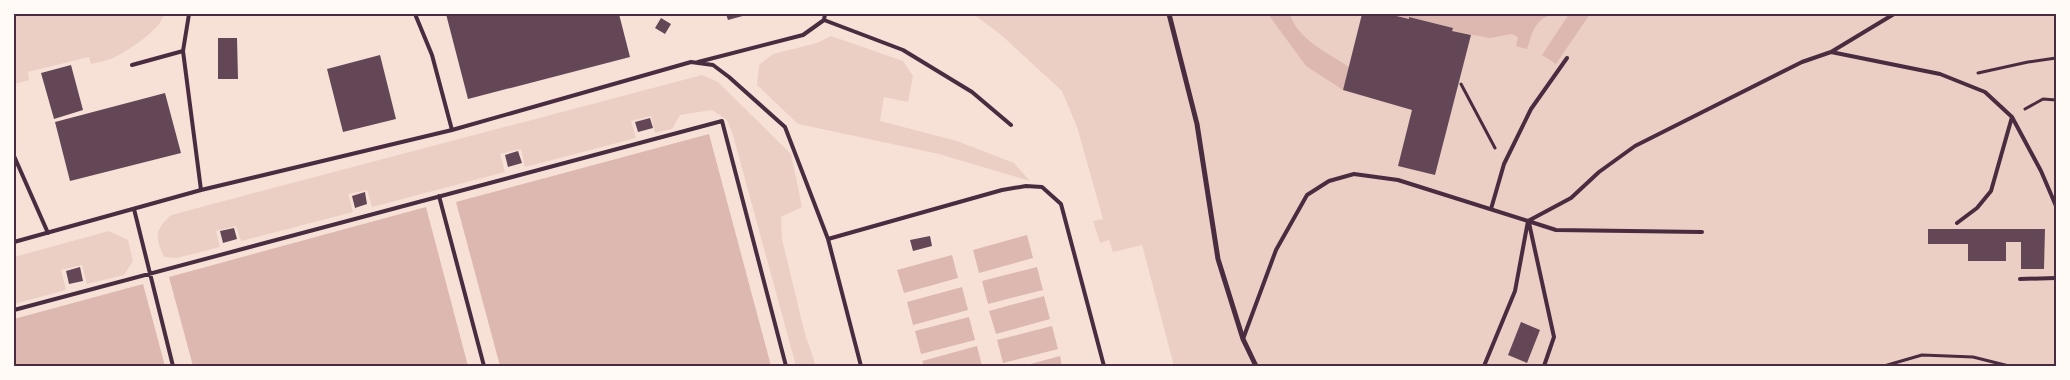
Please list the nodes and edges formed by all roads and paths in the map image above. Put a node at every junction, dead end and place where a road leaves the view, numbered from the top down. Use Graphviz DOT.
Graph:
graph roads {
  1 [pos="189,14"];
  2 [pos="415,14"];
  3 [pos="825,14"];
  4 [pos="1169,14"];
  5 [pos="1894,14"];
  6 [pos="824,20"];
  7 [pos="183,51"];
  8 [pos="1831,52"];
  9 [pos="1567,58"];
  10 [pos="2056,58"];
  11 [pos="695,63"];
  12 [pos="132,65"];
  13 [pos="1955,80"];
  14 [pos="1461,84"];
  15 [pos="2056,100"];
  16 [pos="2012,116"];
  17 [pos="1011,125"];
  18 [pos="452,130"];
  19 [pos="14,156"];
  20 [pos="1504,164"];
  21 [pos="201,190"];
  22 [pos="439,196"];
  23 [pos="2056,206"];
  24 [pos="134,208"];
  25 [pos="1491,209"];
  26 [pos="1528,221"];
  27 [pos="1957,223"];
  28 [pos="1702,232"];
  29 [pos="48,233"];
  30 [pos="828,239"];
  31 [pos="14,242"];
  32 [pos="151,273"];
  33 [pos="2056,278"];
  34 [pos="2020,279"];
  35 [pos="14,310"];
  36 [pos="1243,339"];
  37 [pos="172,366"];
  38 [pos="484,366"];
  39 [pos="786,366"];
  40 [pos="861,366"];
  41 [pos="1104,366"];
  42 [pos="1256,366"];
  43 [pos="1484,366"];
  44 [pos="1544,366"];
  45 [pos="1884,366"];
  46 [pos="2009,366"];
  1 -- 7 [label="lane"];
  2 -- 18 [label="lane"];
  3 -- 6 [label="lane"];
  4 -- 36 [label="street"];
  5 -- 8 [label="lane"];
  6 -- 11 [label="lane"];
  6 -- 17 [label="lane"];
  7 -- 12 [label="lane"];
  7 -- 21 [label="lane"];
  8 -- 13 [label="lane"];
  8 -- 26 [label="lane"];
  9 -- 20 [label="lane"];
  10 -- 13 [label="path"];
  11 -- 18 [label="lane"];
  11 -- 30 [label="lane"];
  13 -- 16 [label="lane"];
  14 -- 20 [label="path"];
  15 -- 16 [label="path"];
  16 -- 23 [label="lane"];
  16 -- 27 [label="lane"];
  18 -- 21 [label="lane"];
  19 -- 29 [label="lane"];
  20 -- 25 [label="lane"];
  21 -- 24 [label="lane"];
  22 -- 32 [label="lane"];
  22 -- 38 [label="lane"];
  22 -- 39 [label="lane"];
  24 -- 29 [label="lane"];
  24 -- 32 [label="lane"];
  25 -- 26 [label="lane"];
  25 -- 36 [label="lane"];
  26 -- 28 [label="lane"];
  26 -- 43 [label="lane"];
  26 -- 44 [label="lane"];
  29 -- 31 [label="lane"];
  30 -- 40 [label="lane"];
  30 -- 41 [label="lane"];
  32 -- 35 [label="lane"];
  32 -- 37 [label="lane"];
  33 -- 34 [label="lane"];
  36 -- 42 [label="street"];
  45 -- 46 [label="path"];
}
